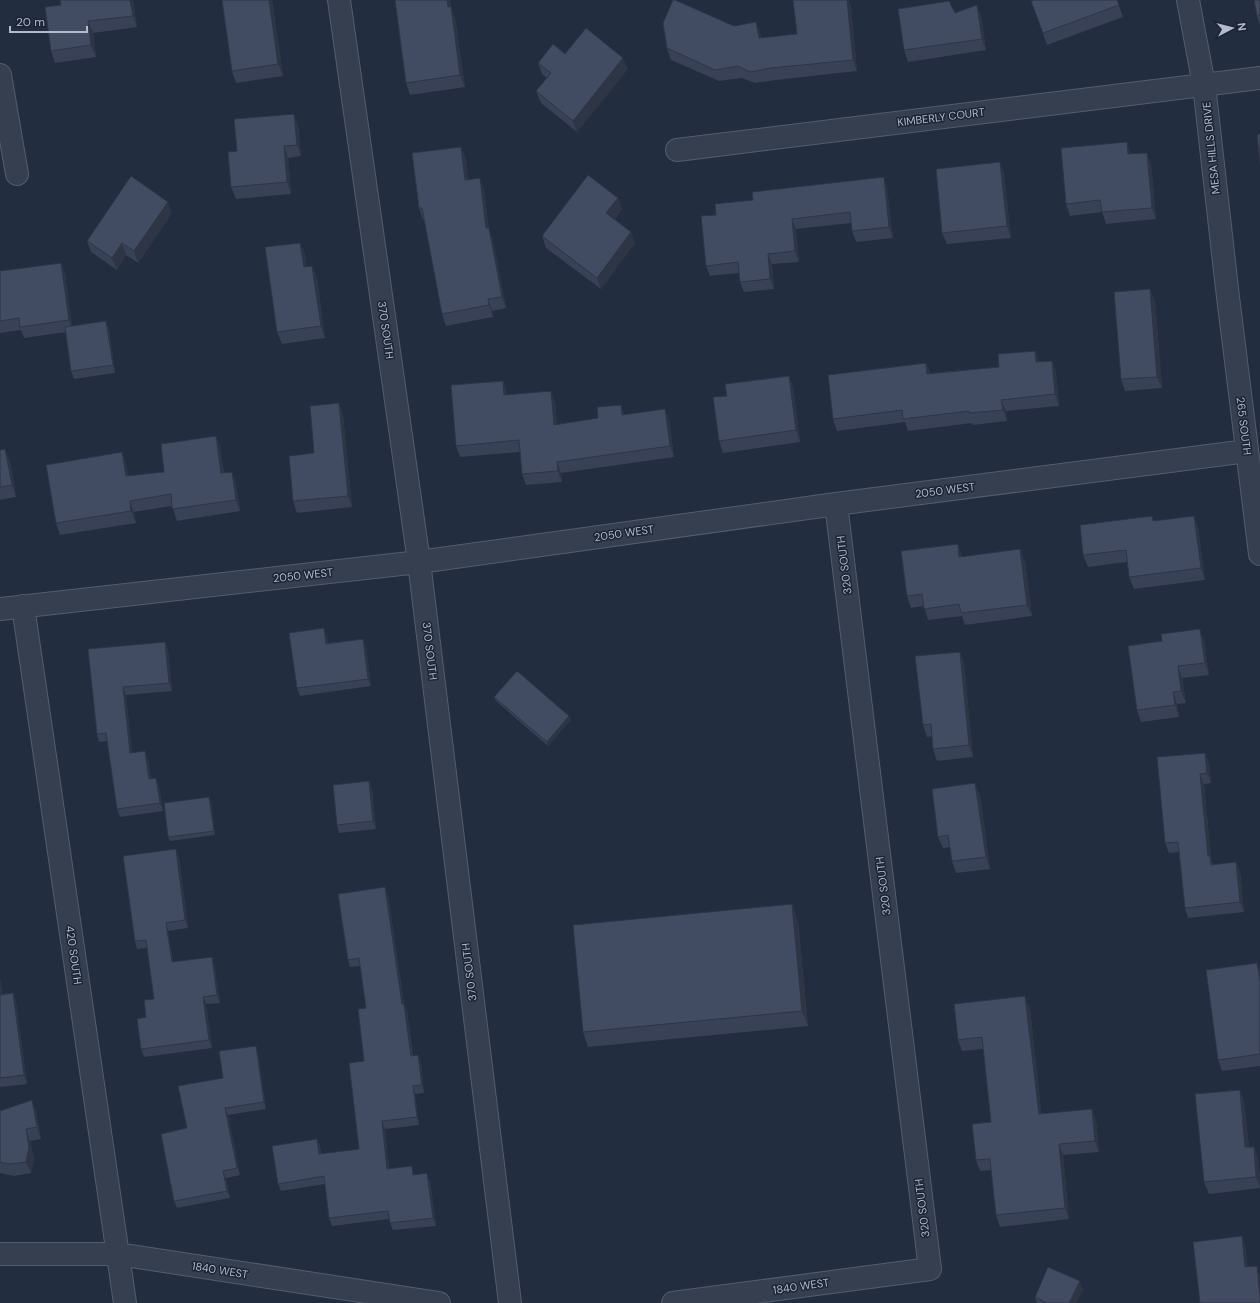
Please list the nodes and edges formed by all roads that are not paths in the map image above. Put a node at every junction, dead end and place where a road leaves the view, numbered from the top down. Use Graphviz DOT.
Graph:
graph roads {
  1 [pos="339,0"];
  2 [pos="1188,0"];
  3 [pos="0,76"];
  4 [pos="1260,78"];
  5 [pos="1204,85"];
  6 [pos="677,150"];
  7 [pos="17,174"];
  8 [pos="1228,298"];
  9 [pos="1247,451"];
  10 [pos="836,504"];
  11 [pos="1260,554"];
  12 [pos="419,562"];
  13 [pos="23,606"];
  14 [pos="0,609"];
  15 [pos="0,1254"];
  16 [pos="118,1254"];
  17 [pos="930,1269"];
  18 [pos="125,1303"];
  19 [pos="439,1303"];
  20 [pos="510,1303"];
  21 [pos="673,1303"];
  1 -- 12 [label="street, 370 SOUTH"];
  2 -- 5 [label="street, MESA HILLS DRIVE"];
  3 -- 7 [label="street"];
  4 -- 5 [label="street, KIMBERLY COURT"];
  5 -- 6 [label="street, KIMBERLY COURT"];
  5 -- 8 [label="street, MESA HILLS DRIVE"];
  8 -- 9 [label="street, 265 SOUTH"];
  9 -- 10 [label="street, 2050 WEST"];
  9 -- 11 [label="street, 265 SOUTH"];
  10 -- 12 [label="street, 2050 WEST"];
  10 -- 17 [label="street, 320 SOUTH"];
  12 -- 13 [label="street, 2050 WEST"];
  12 -- 20 [label="street, 370 SOUTH"];
  13 -- 14 [label="street, 2050 WEST"];
  13 -- 16 [label="street, 420 SOUTH"];
  15 -- 16 [label="street, 1840 WEST"];
  16 -- 18 [label="street, 420 SOUTH"];
  16 -- 19 [label="street, 1840 WEST"];
  17 -- 21 [label="street, 1840 WEST"];
}
